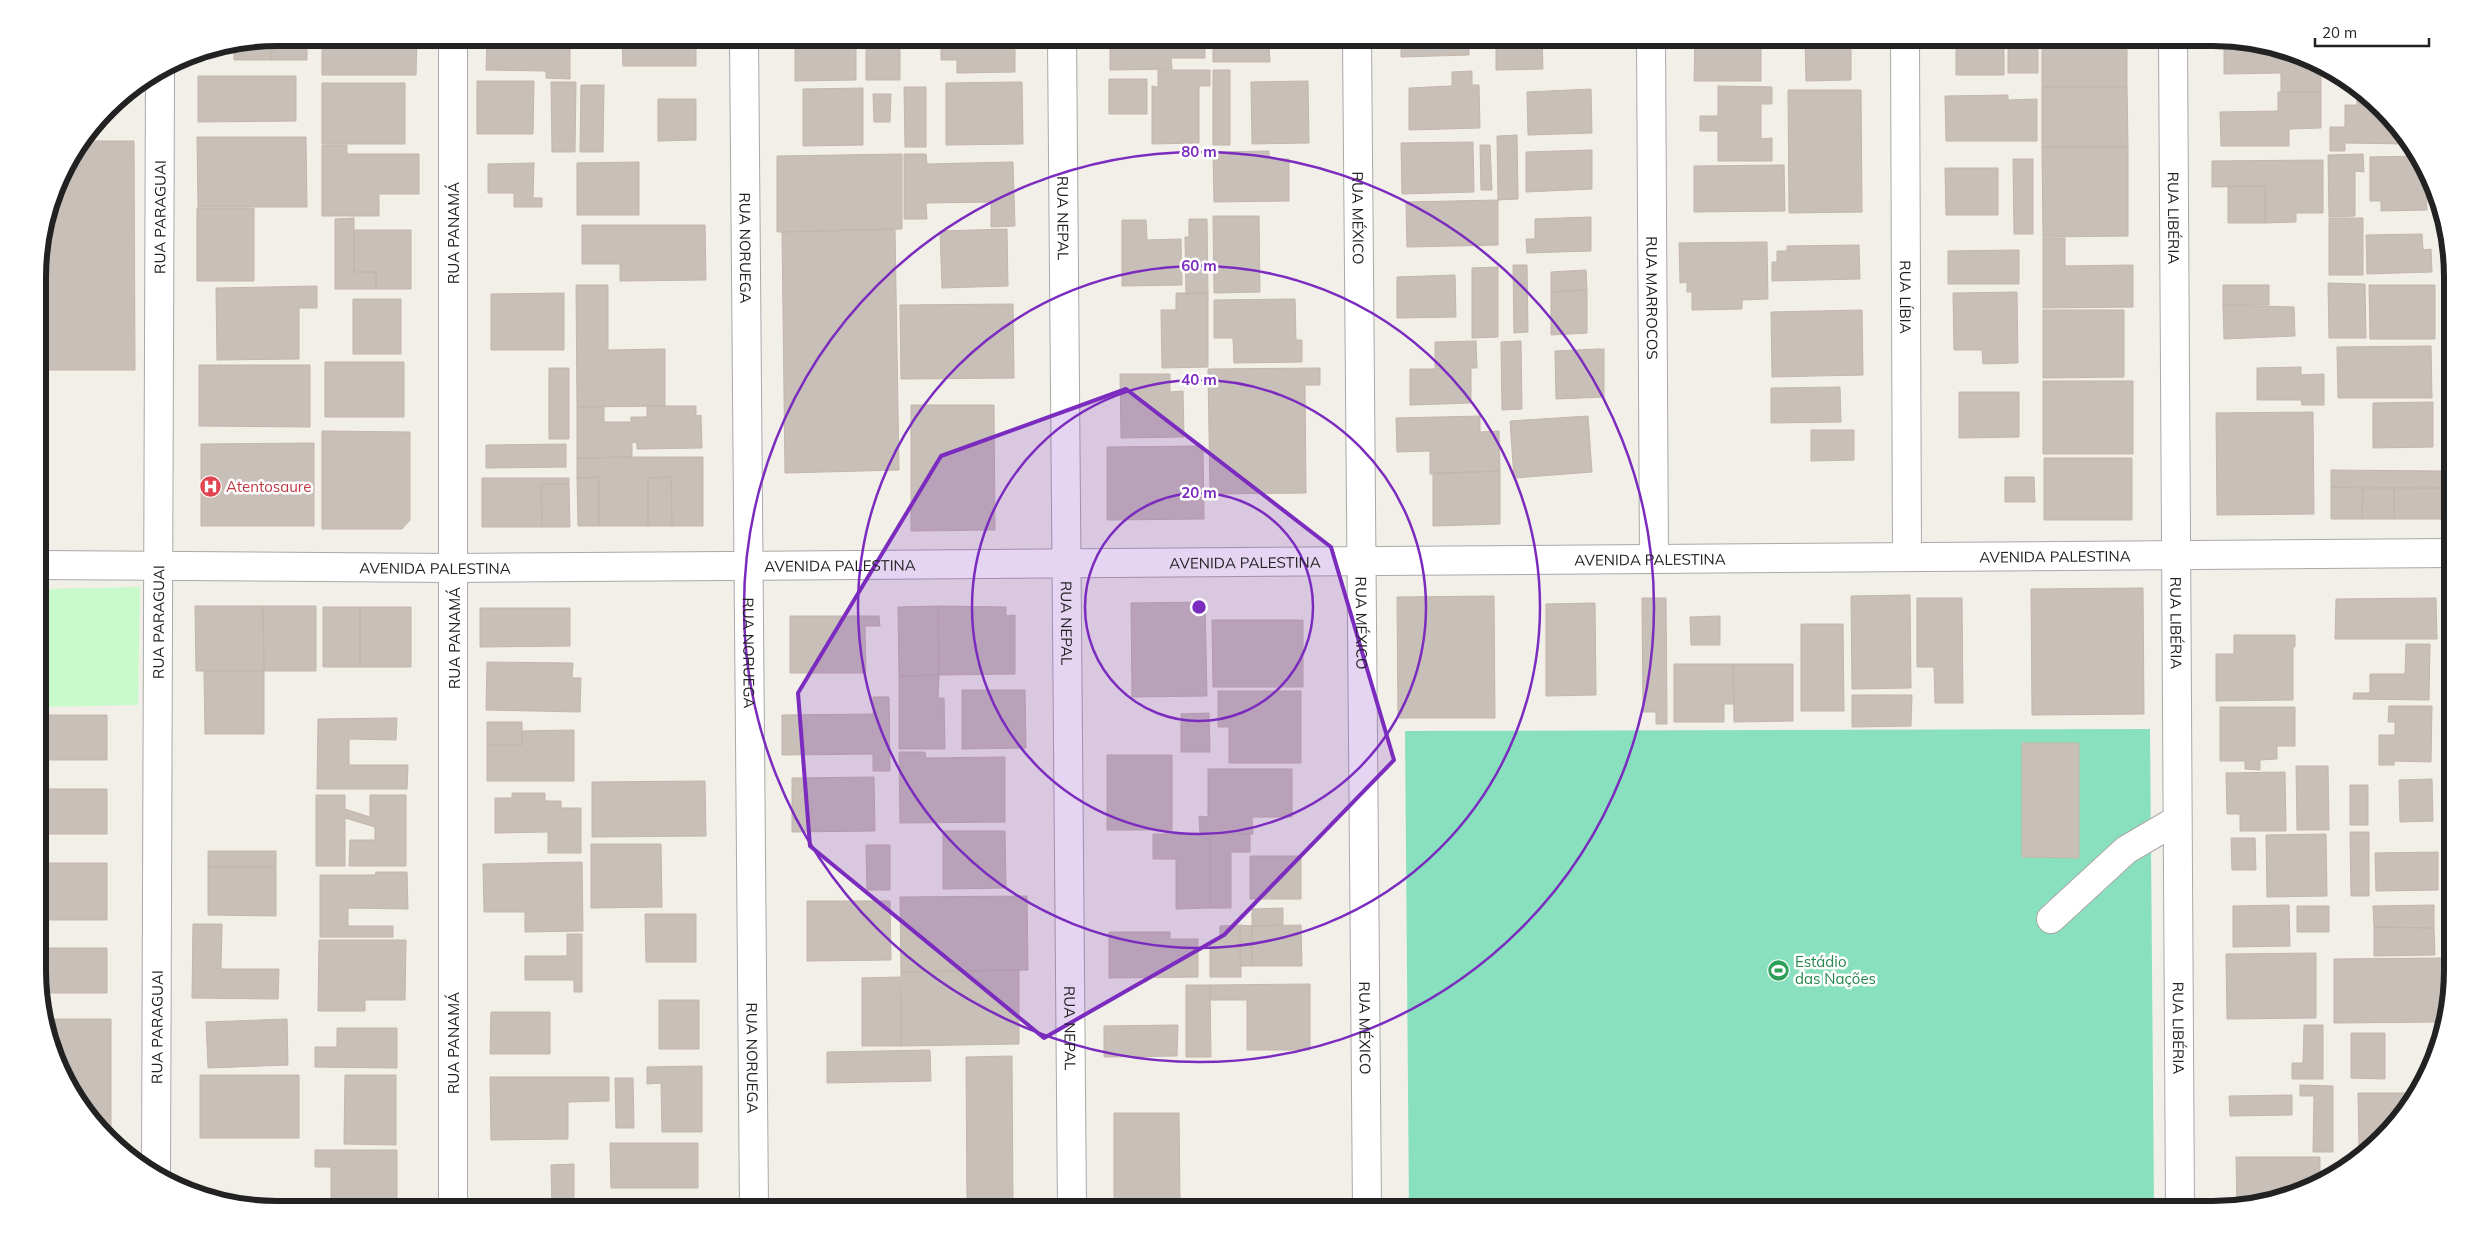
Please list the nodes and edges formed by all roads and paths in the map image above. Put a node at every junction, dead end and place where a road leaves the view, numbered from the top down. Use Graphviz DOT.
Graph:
graph roads {
  1 [pos="453,46"];
  2 [pos="744,46"];
  3 [pos="1062,46"];
  4 [pos="1357,46"];
  5 [pos="1650,46"];
  6 [pos="1905,46"];
  7 [pos="2173,46"];
  8 [pos="160,78"];
  9 [pos="2444,553"];
  10 [pos="2176,555"];
  11 [pos="1908,557"];
  12 [pos="1654,559"];
  13 [pos="1363,561"];
  14 [pos="1067,563"];
  15 [pos="46,565"];
  16 [pos="157,566"];
  17 [pos="749,566"];
  18 [pos="454,568"];
  19 [pos="2177,820"];
  20 [pos="2052,918"];
  21 [pos="156,1166"];
  22 [pos="453,1201"];
  23 [pos="754,1201"];
  24 [pos="1072,1201"];
  25 [pos="1367,1201"];
  26 [pos="2180,1201"];
  1 -- 18 [label="street, RUA PANAMÁ"];
  2 -- 17 [label="street, RUA NORUEGA"];
  3 -- 14 [label="street, RUA NEPAL"];
  4 -- 13 [label="street, RUA MÉXICO"];
  5 -- 12 [label="street, RUA MARROCOS"];
  6 -- 11 [label="street, RUA LÍBIA"];
  7 -- 10 [label="street, RUA LIBÉRIA"];
  8 -- 16 [label="street, RUA PARAGUAI"];
  9 -- 10 [label="street, AVENIDA PALESTINA"];
  10 -- 11 [label="street, AVENIDA PALESTINA"];
  10 -- 19 [label="street, RUA LIBÉRIA"];
  11 -- 12 [label="street, AVENIDA PALESTINA"];
  12 -- 13 [label="street, AVENIDA PALESTINA"];
  13 -- 14 [label="street, AVENIDA PALESTINA"];
  13 -- 25 [label="street, RUA MÉXICO"];
  14 -- 17 [label="street, AVENIDA PALESTINA"];
  14 -- 24 [label="street, RUA NEPAL"];
  15 -- 16 [label="street, AVENIDA PALESTINA"];
  16 -- 18 [label="street, AVENIDA PALESTINA"];
  16 -- 21 [label="street, RUA PARAGUAI"];
  17 -- 18 [label="street, AVENIDA PALESTINA"];
  17 -- 23 [label="street, RUA NORUEGA"];
  18 -- 22 [label="street, RUA PANAMÁ"];
  19 -- 20 [label="street"];
  19 -- 26 [label="street, RUA LIBÉRIA"];
}
